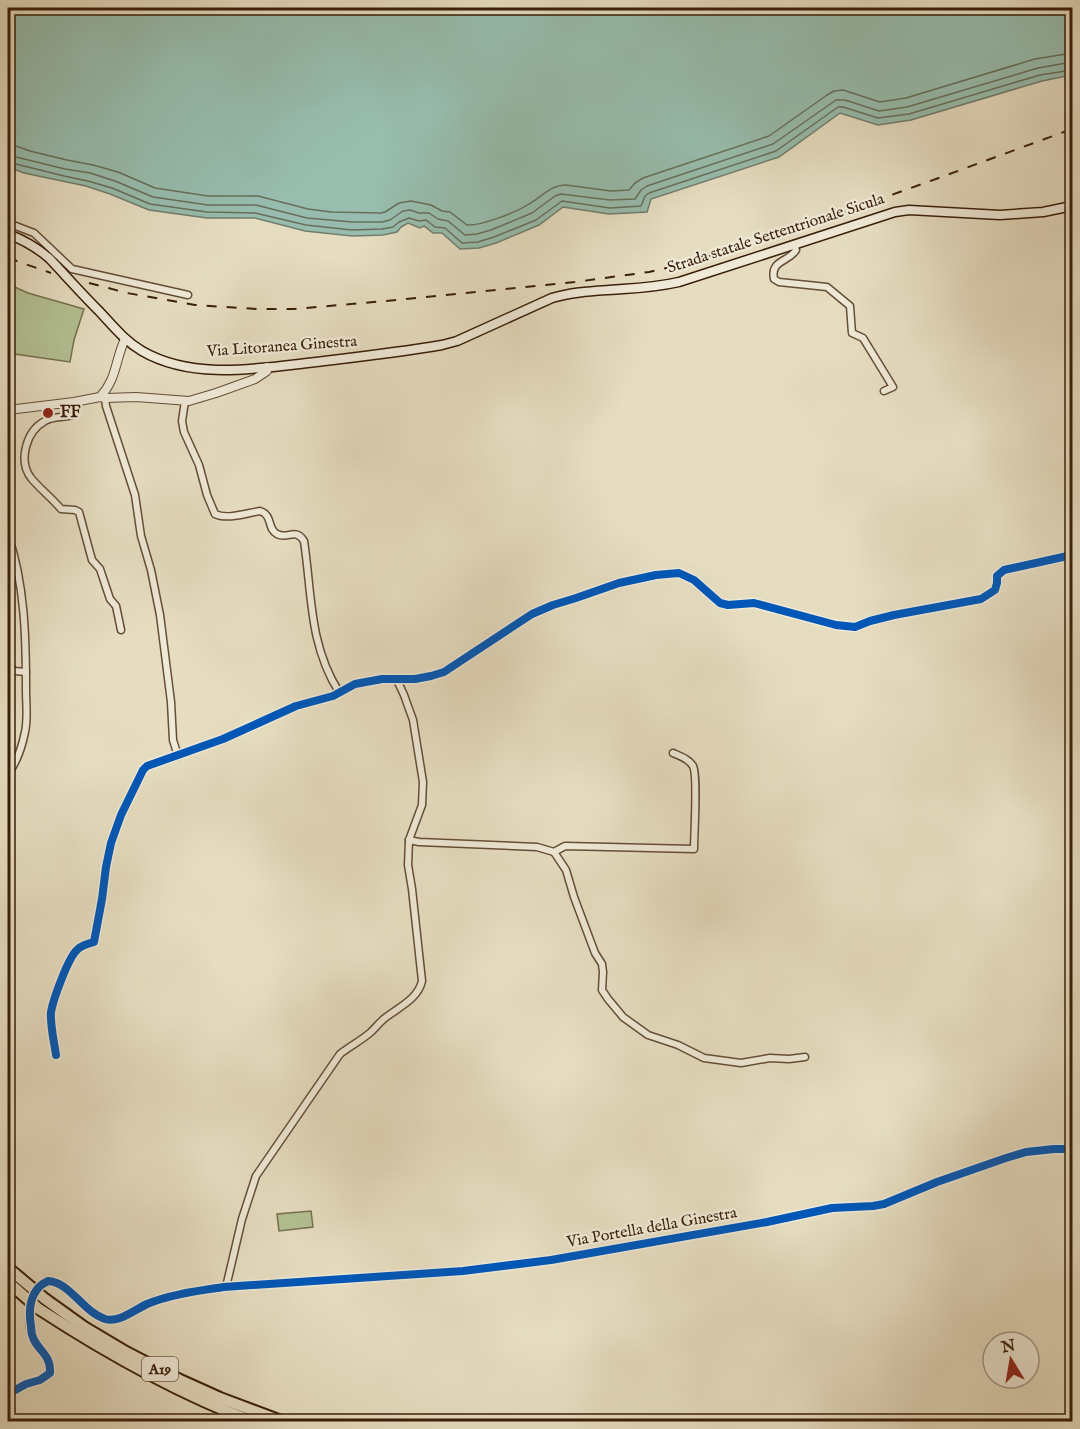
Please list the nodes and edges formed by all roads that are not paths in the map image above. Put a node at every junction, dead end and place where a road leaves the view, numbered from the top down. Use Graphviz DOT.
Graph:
graph roads {
  1 [pos="1072,206"];
  2 [pos="8,223"];
  3 [pos="8,234"];
  4 [pos="794,244"];
  5 [pos="188,295"];
  6 [pos="125,339"];
  7 [pos="392,352"];
  8 [pos="267,367"];
  9 [pos="884,391"];
  10 [pos="102,397"];
  11 [pos="185,401"];
  12 [pos="72,403"];
  13 [pos="8,410"];
  14 [pos="8,540"];
  15 [pos="1072,555"];
  16 [pos="121,630"];
  17 [pos="8,667"];
  18 [pos="26,672"];
  19 [pos="397,680"];
  20 [pos="339,693"];
  21 [pos="673,753"];
  22 [pos="178,756"];
  23 [pos="8,774"];
  24 [pos="409,840"];
  25 [pos="554,852"];
  26 [pos="56,1055"];
  27 [pos="805,1057"];
  28 [pos="1072,1149"];
  29 [pos="8,1268"];
  30 [pos="8,1282"];
  31 [pos="226,1287"];
  32 [pos="42,1304"];
  33 [pos="8,1394"];
  34 [pos="254,1422"];
  35 [pos="284,1422"];
  1 -- 4 [label="main road, Strada statale Settentrionale Sicula"];
  2 -- 5 [label="street"];
  3 -- 6 [label="main road, Via Litoranea Ginestra"];
  4 -- 7 [label="main road, Strada statale Settentrionale Sicula"];
  4 -- 9 [label="street"];
  6 -- 8 [label="main road, Via Litoranea Ginestra"];
  6 -- 10 [label="street"];
  7 -- 8 [label="main road, Via Litoranea Ginestra"];
  8 -- 11 [label="street"];
  10 -- 11 [label="street"];
  10 -- 12 [label="street"];
  10 -- 22 [label="street"];
  11 -- 20 [label="street"];
  12 -- 13 [label="street"];
  12 -- 16 [label="street"];
  14 -- 18 [label="street"];
  15 -- 19 [label="street"];
  17 -- 18 [label="street"];
  18 -- 23 [label="street"];
  19 -- 20 [label="street"];
  19 -- 24 [label="street"];
  20 -- 22 [label="street"];
  21 -- 25 [label="street"];
  22 -- 26 [label="street"];
  24 -- 25 [label="street"];
  24 -- 31 [label="street"];
  25 -- 27 [label="street"];
  28 -- 31 [label="street, Via Portella della Ginestra"];
  29 -- 32 [label="highway, A19, bridge"];
  30 -- 32 [label="highway, A19, bridge"];
  31 -- 33 [label="street, Via Portella della Ginestra"];
  32 -- 34 [label="highway, A19"];
  32 -- 35 [label="highway, A19"];
}
